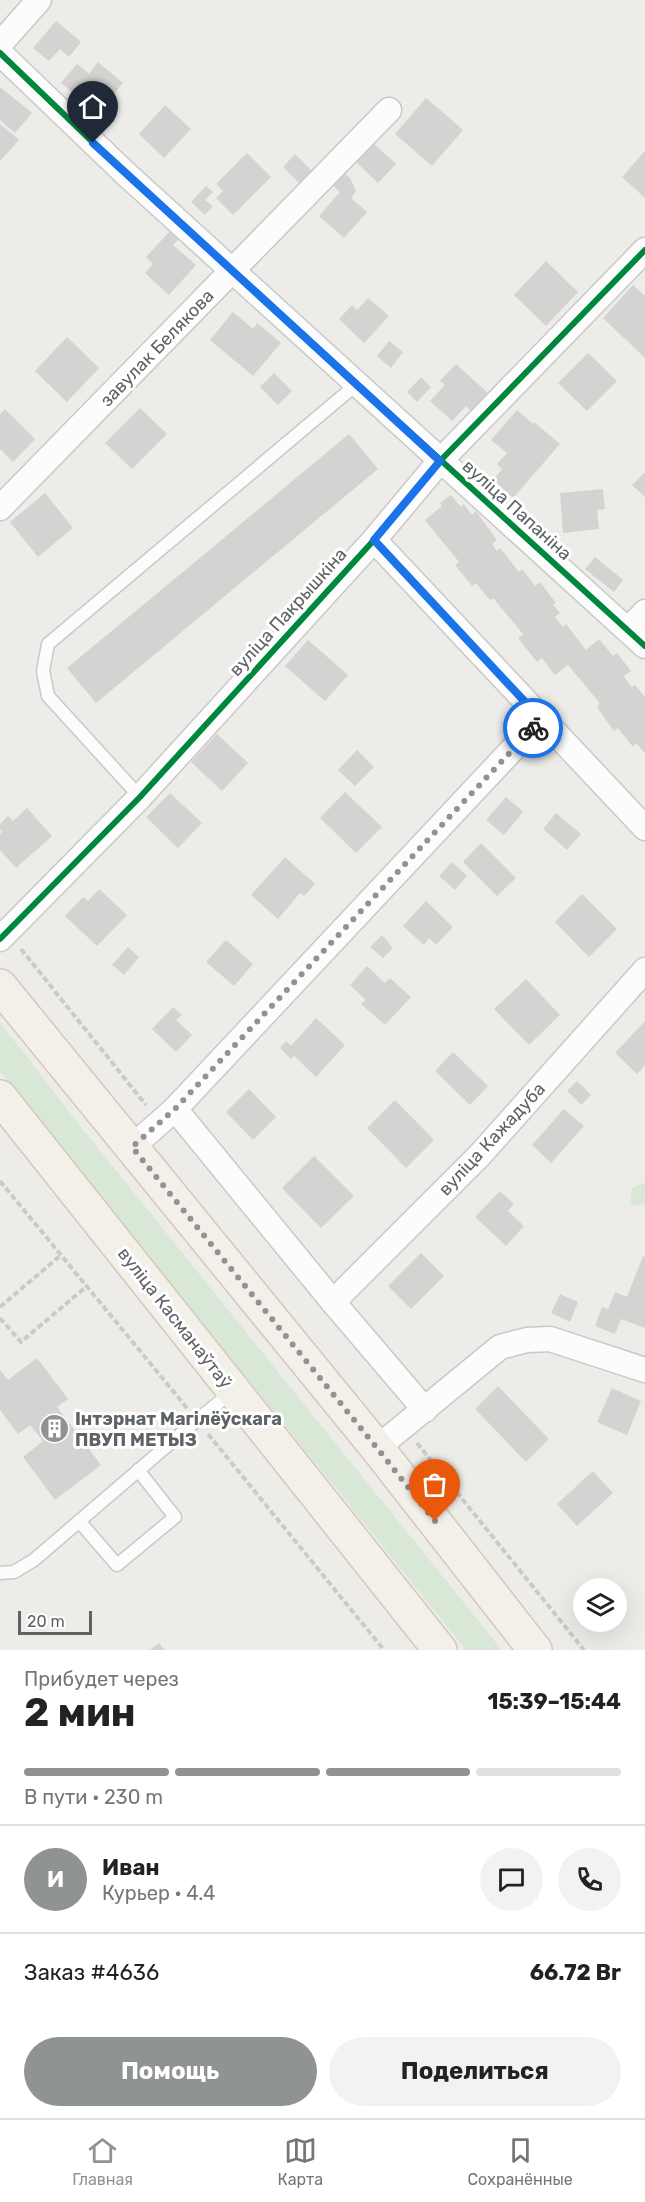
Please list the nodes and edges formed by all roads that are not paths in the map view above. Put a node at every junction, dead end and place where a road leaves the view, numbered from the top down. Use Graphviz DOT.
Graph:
graph roads {
  1 [pos="39,0"];
  2 [pos="0,44"];
  3 [pos="0,53"];
  4 [pos="389,110"];
  5 [pos="645,250"];
  6 [pos="232,271"];
  7 [pos="357,384"];
  8 [pos="440,461"];
  9 [pos="0,508"];
  10 [pos="374,540"];
  11 [pos="645,612"];
  12 [pos="636,638"];
  13 [pos="541,719"];
  14 [pos="140,797"];
  15 [pos="645,828"];
  16 [pos="0,939"];
  17 [pos="643,976"];
  18 [pos="0,986"];
  19 [pos="0,1097"];
  20 [pos="175,1109"];
  21 [pos="132,1147"];
  22 [pos="333,1302"];
  23 [pos="645,1370"];
  24 [pos="233,1391"];
  25 [pos="425,1410"];
  26 [pos="377,1448"];
  27 [pos="138,1470"];
  28 [pos="79,1521"];
  29 [pos="0,1573"];
  30 [pos="440,1650"];
  31 [pos="535,1650"];
  1 -- 2 [label="street"];
  3 -- 6 [label="street, вуліца Папаніна"];
  4 -- 6 [label="street, завулак Белякова"];
  5 -- 8 [label="street, вуліца Пакрышкіна"];
  6 -- 7 [label="street, вуліца Папаніна"];
  6 -- 9 [label="street, завулак Белякова"];
  7 -- 8 [label="street, вуліца Папаніна"];
  7 -- 14 [label="lane"];
  8 -- 10 [label="street, вуліца Пакрышкіна"];
  8 -- 12 [label="street, вуліца Папаніна"];
  10 -- 13 [label="street"];
  10 -- 14 [label="street, вуліца Пакрышкіна"];
  11 -- 12 [label="street"];
  13 -- 15 [label="street"];
  13 -- 20 [label="street"];
  14 -- 16 [label="street, вуліца Пакрышкіна"];
  17 -- 22 [label="street, вуліца Кажадуба"];
  18 -- 21 [label="main road"];
  19 -- 24 [label="main road, вуліца Касманаўтаў"];
  20 -- 21 [label="street"];
  20 -- 22 [label="street"];
  21 -- 26 [label="main road"];
  22 -- 25 [label="street"];
  23 -- 25 [label="street"];
  24 -- 27 [label="lane"];
  24 -- 30 [label="main road, вуліца Касманаўтаў"];
  25 -- 26 [label="street"];
  26 -- 31 [label="main road"];
  27 -- 28 [label="lane"];
  27 -- 28 [label="lane"];
  28 -- 29 [label="lane"];
}
